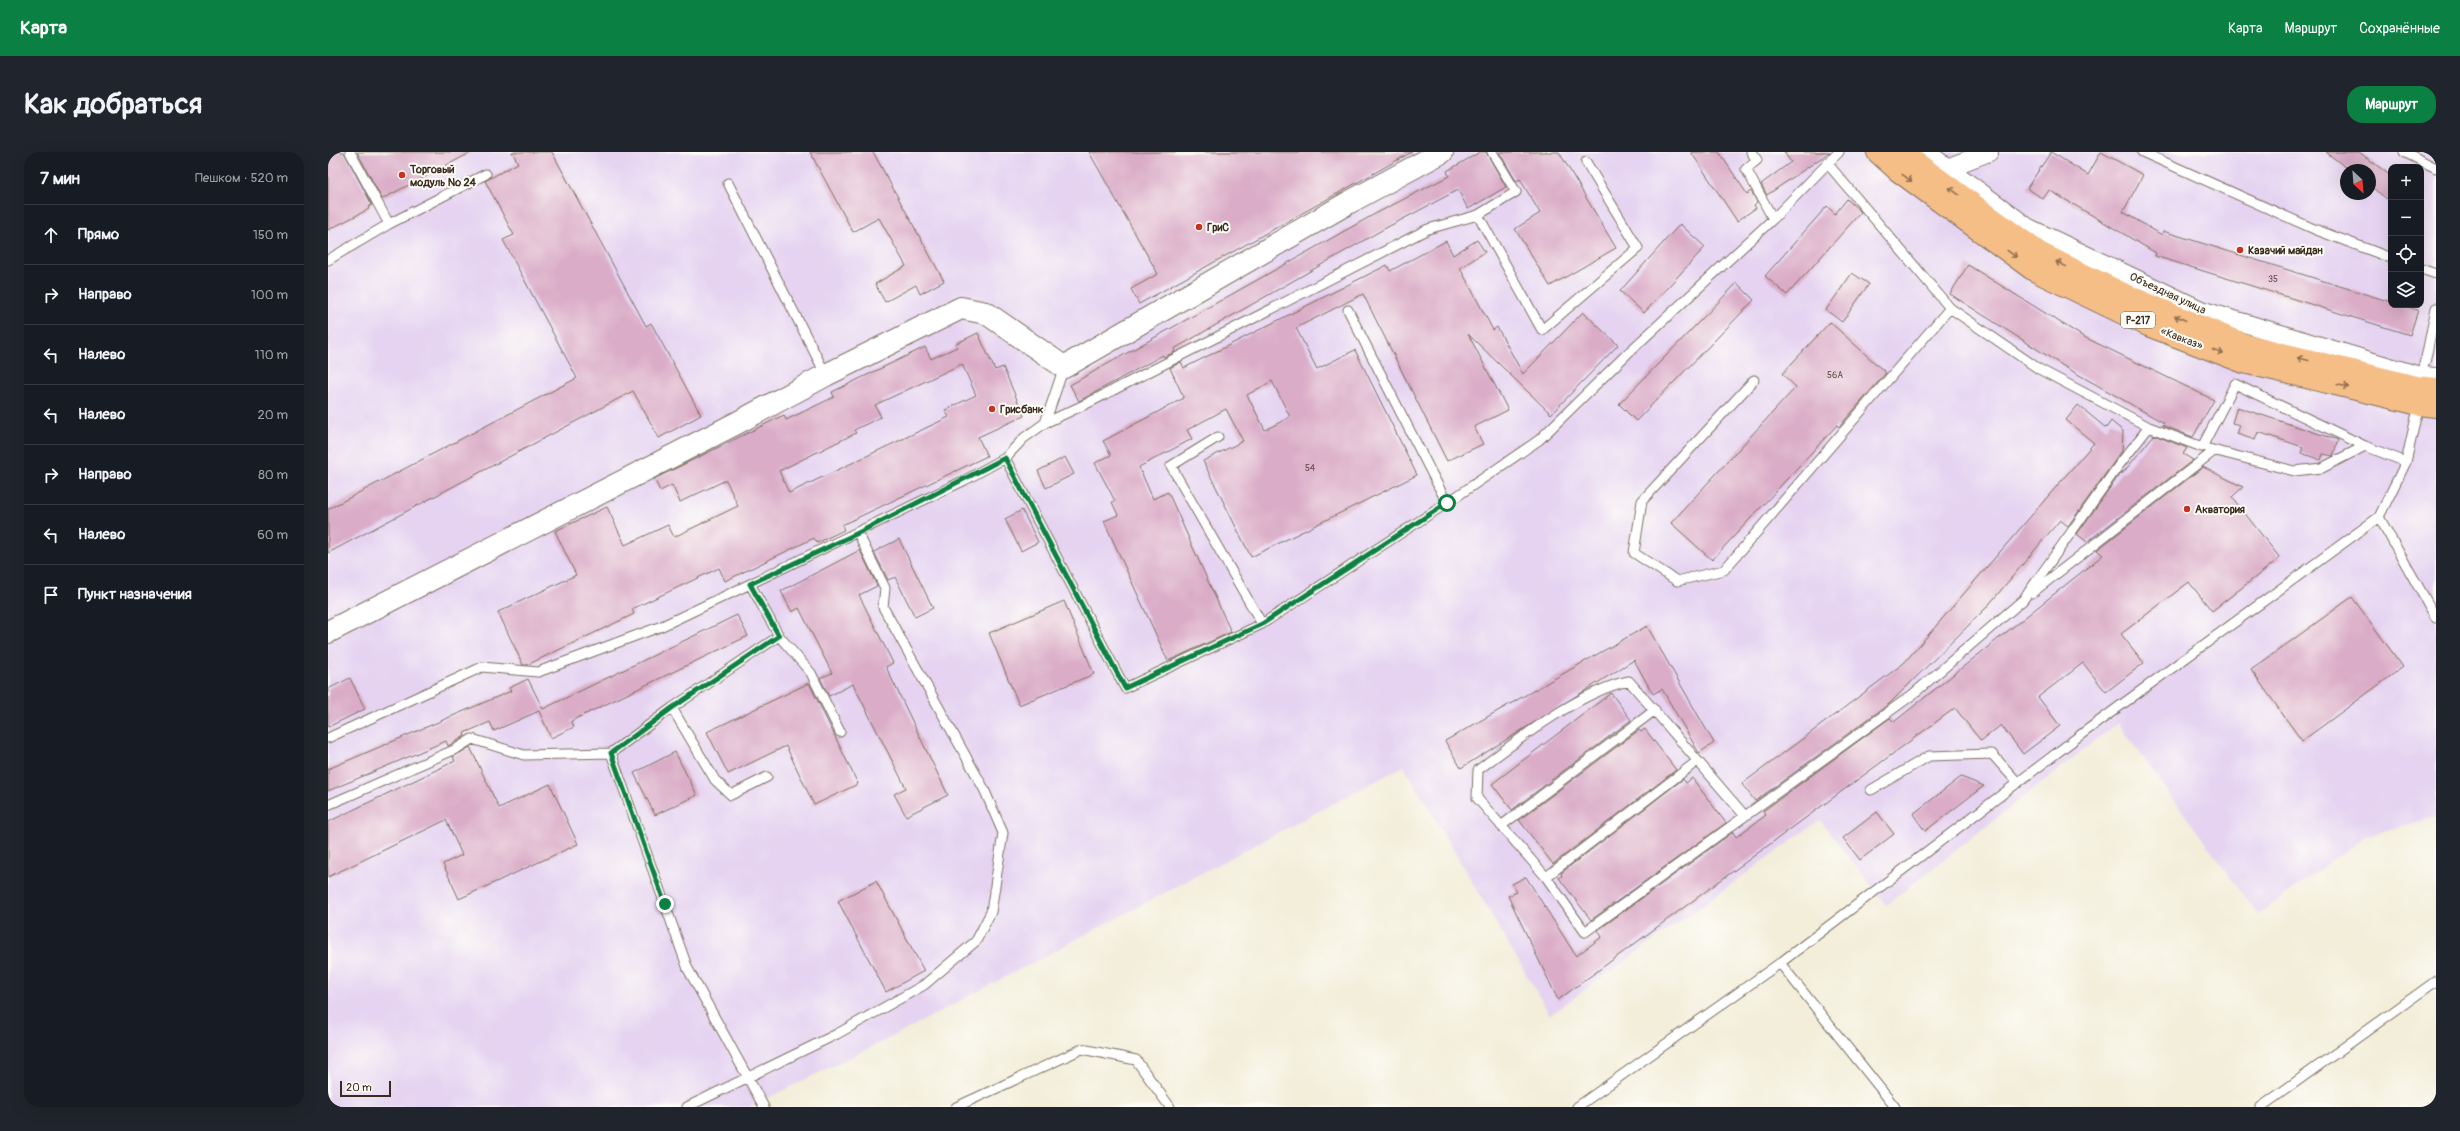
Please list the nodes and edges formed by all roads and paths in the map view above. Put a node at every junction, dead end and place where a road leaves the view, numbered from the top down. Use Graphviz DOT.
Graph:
graph roads {
  1 [pos="350,152"];
  2 [pos="1442,152"];
  3 [pos="1492,152"];
  4 [pos="1751,152"];
  5 [pos="1839,152"];
  6 [pos="1878,152"];
  7 [pos="1901,152"];
  8 [pos="1989,152"];
  9 [pos="2142,152"];
  10 [pos="2404,152"];
  11 [pos="1586,162"];
  12 [pos="1937,162"];
  13 [pos="1828,163"];
  14 [pos="2436,168"];
  15 [pos="486,174"];
  16 [pos="728,183"];
  17 [pos="1478,215"];
  18 [pos="1773,219"];
  19 [pos="389,224"];
  20 [pos="2388,257"];
  21 [pos="328,260"];
  22 [pos="2424,270"];
  23 [pos="2436,274"];
  24 [pos="1950,308"];
  25 [pos="2436,309"];
  26 [pos="1348,310"];
  27 [pos="2426,358"];
  28 [pos="2436,359"];
  29 [pos="1064,367"];
  30 [pos="826,375"];
  31 [pos="1754,380"];
  32 [pos="2427,390"];
  33 [pos="1045,423"];
  34 [pos="2149,426"];
  35 [pos="1218,437"];
  36 [pos="2366,446"];
  37 [pos="2202,447"];
  38 [pos="2214,451"];
  39 [pos="1005,458"];
  40 [pos="2406,462"];
  41 [pos="1447,503"];
  42 [pos="2378,517"];
  43 [pos="858,533"];
  44 [pos="750,584"];
  45 [pos="2023,600"];
  46 [pos="2436,618"];
  47 [pos="1262,624"];
  48 [pos="328,632"];
  49 [pos="779,636"];
  50 [pos="672,708"];
  51 [pos="1655,710"];
  52 [pos="840,732"];
  53 [pos="328,738"];
  54 [pos="611,753"];
  55 [pos="1696,762"];
  56 [pos="767,777"];
  57 [pos="2018,783"];
  58 [pos="1871,790"];
  59 [pos="328,805"];
  60 [pos="1745,816"];
  61 [pos="1501,826"];
  62 [pos="1546,877"];
  63 [pos="1780,963"];
  64 [pos="2436,981"];
  65 [pos="749,1078"];
  66 [pos="688,1107"];
  67 [pos="764,1107"];
  68 [pos="956,1107"];
  69 [pos="1170,1107"];
  70 [pos="1577,1107"];
  71 [pos="1895,1107"];
  72 [pos="2261,1107"];
  1 -- 19 [label="lane"];
  2 -- 29 [label="street"];
  3 -- 17 [label="lane"];
  4 -- 18 [label="lane"];
  5 -- 13 [label="lane"];
  6 -- 32 [label="main road, «Кавказ» / Р-217, one-way"];
  7 -- 12 [label="main road, «Кавказ» / Р-217"];
  8 -- 12 [label="street"];
  9 -- 20 [label="lane"];
  10 -- 14 [label="lane"];
  11 -- 17 [label="lane"];
  12 -- 32 [label="main road, «Кавказ» / Р-217"];
  13 -- 18 [label="lane"];
  13 -- 24 [label="lane"];
  15 -- 19 [label="lane"];
  16 -- 30 [label="lane"];
  17 -- 33 [label="lane"];
  18 -- 41 [label="lane"];
  19 -- 21 [label="lane"];
  22 -- 23 [label="lane"];
  24 -- 31 [label="lane"];
  24 -- 34 [label="lane"];
  25 -- 27 [label="lane"];
  26 -- 41 [label="lane"];
  27 -- 28 [label="lane"];
  27 -- 32 [label="lane"];
  29 -- 30 [label="street"];
  29 -- 33 [label="lane"];
  30 -- 48 [label="street"];
  32 -- 40 [label="lane"];
  33 -- 39 [label="lane"];
  34 -- 37 [label="lane"];
  34 -- 45 [label="lane"];
  35 -- 47 [label="lane"];
  36 -- 37 [label="lane"];
  36 -- 38 [label="lane"];
  36 -- 40 [label="lane"];
  37 -- 38 [label="lane"];
  38 -- 45 [label="lane"];
  39 -- 43 [label="lane"];
  39 -- 47 [label="lane"];
  40 -- 42 [label="lane"];
  41 -- 47 [label="lane"];
  42 -- 46 [label="lane"];
  42 -- 57 [label="lane"];
  43 -- 44 [label="lane"];
  43 -- 65 [label="lane"];
  44 -- 49 [label="lane"];
  44 -- 53 [label="lane"];
  45 -- 60 [label="lane"];
  49 -- 50 [label="lane"];
  49 -- 52 [label="lane"];
  50 -- 54 [label="lane"];
  50 -- 56 [label="lane"];
  51 -- 55 [label="lane"];
  51 -- 61 [label="lane"];
  51 -- 61 [label="lane"];
  54 -- 59 [label="lane"];
  54 -- 65 [label="lane"];
  55 -- 60 [label="lane"];
  55 -- 62 [label="lane"];
  57 -- 58 [label="lane"];
  57 -- 63 [label="lane"];
  60 -- 62 [label="lane"];
  61 -- 62 [label="lane"];
  63 -- 70 [label="lane"];
  63 -- 71 [label="lane"];
  64 -- 72 [label="lane"];
  65 -- 66 [label="lane"];
  65 -- 67 [label="lane"];
  68 -- 69 [label="lane"];
}
